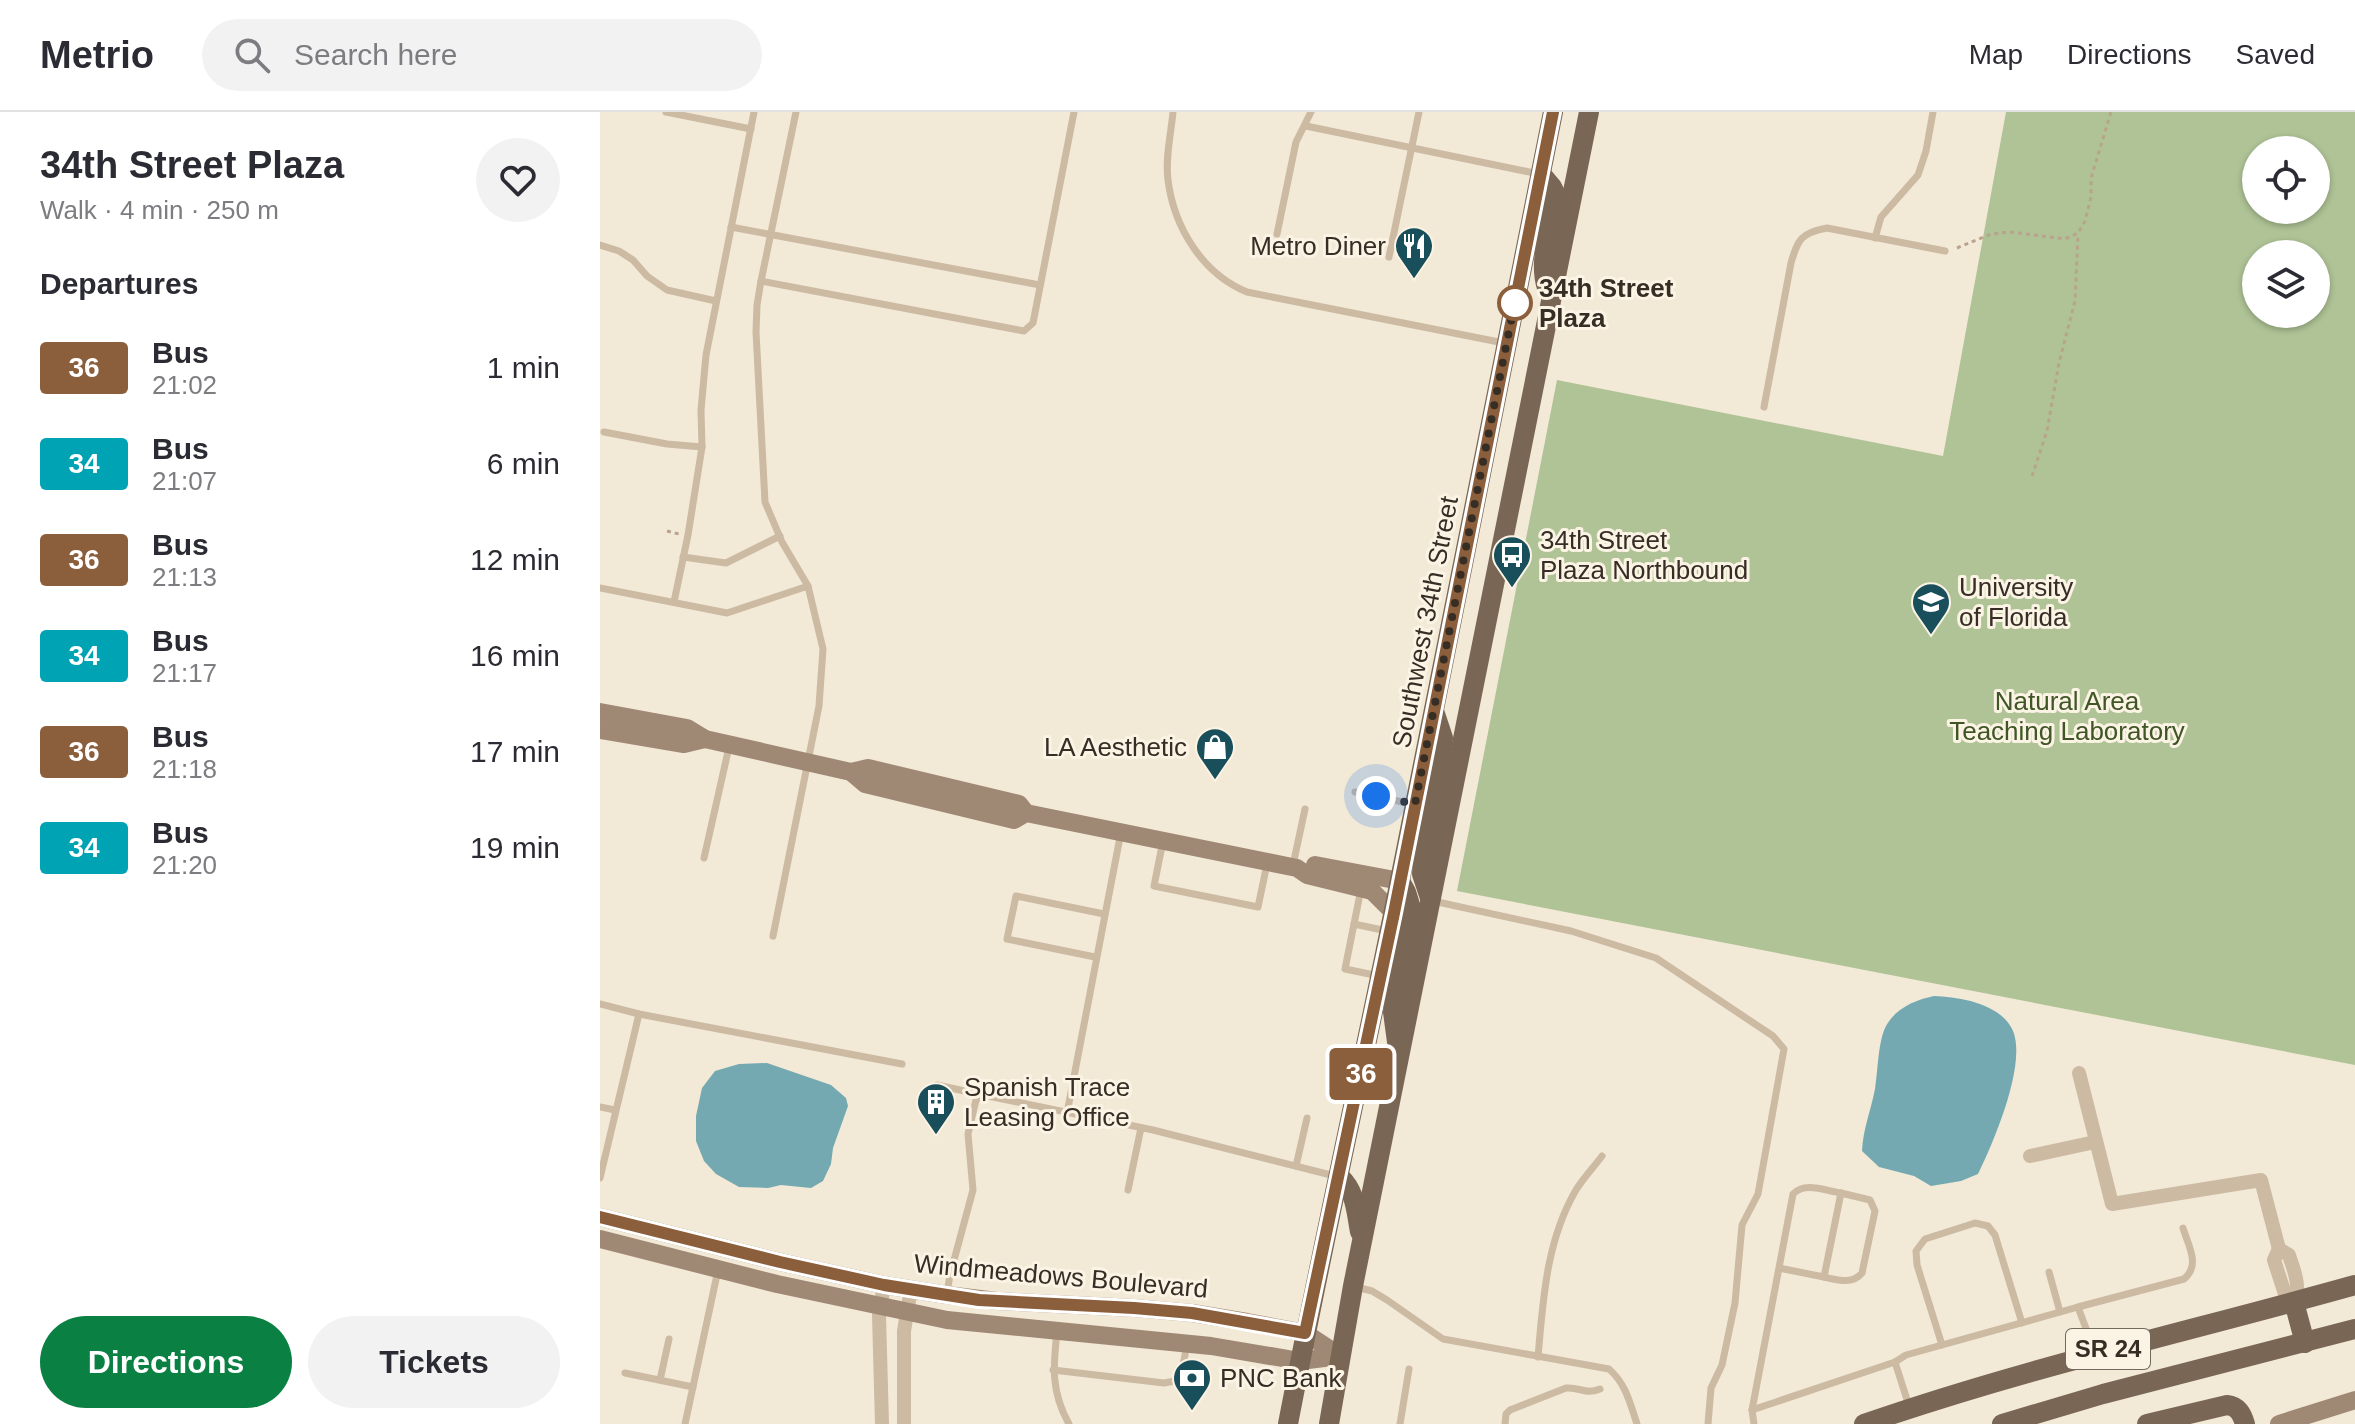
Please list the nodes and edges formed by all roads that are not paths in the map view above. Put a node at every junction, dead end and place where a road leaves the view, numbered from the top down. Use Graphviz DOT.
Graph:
graph roads {
  1 [pos="666,112"];
  2 [pos="754,112"];
  3 [pos="796,112"];
  4 [pos="1074,112"];
  5 [pos="1173,112"];
  6 [pos="1311,112"];
  7 [pos="1419,112"];
  8 [pos="1553,112"];
  9 [pos="1589,112"];
  10 [pos="1933,112"];
  11 [pos="1306,126"];
  12 [pos="751,129"];
  13 [pos="1412,147"];
  14 [pos="1541,174"];
  15 [pos="731,227"];
  16 [pos="771,233"];
  17 [pos="1277,234"];
  18 [pos="1875,238"];
  19 [pos="600,245"];
  20 [pos="1945,251"];
  21 [pos="1389,257"];
  22 [pos="761,281"];
  23 [pos="1040,285"];
  24 [pos="1551,300"];
  25 [pos="716,301"];
  26 [pos="1506,343"];
  27 [pos="1764,407"];
  28 [pos="604,432"];
  29 [pos="702,447"];
  30 [pos="780,536"];
  31 [pos="683,557"];
  32 [pos="808,586"];
  33 [pos="600,588"];
  34 [pos="674,602"];
  35 [pos="1434,711"];
  36 [pos="601,728"];
  37 [pos="730,744"];
  38 [pos="808,762"];
  39 [pos="1355,792"];
  40 [pos="1415,804"];
  41 [pos="1305,809"];
  42 [pos="1121,832"];
  43 [pos="1163,841"];
  44 [pos="704,858"];
  45 [pos="1267,862"];
  46 [pos="1295,867"];
  47 [pos="1400,881"];
  48 [pos="1361,887"];
  49 [pos="1431,900"];
  50 [pos="1104,914"];
  51 [pos="1392,922"];
  52 [pos="1354,924"];
  53 [pos="773,936"];
  54 [pos="1095,957"];
  55 [pos="1381,976"];
  56 [pos="600,1004"];
  57 [pos="639,1014"];
  58 [pos="1399,1057"];
  59 [pos="902,1064"];
  60 [pos="2079,1073"];
  61 [pos="937,1085"];
  62 [pos="983,1095"];
  63 [pos="600,1107"];
  64 [pos="615,1110"];
  65 [pos="1067,1113"];
  66 [pos="1307,1118"];
  67 [pos="1141,1128"];
  68 [pos="2095,1142"];
  69 [pos="1602,1156"];
  70 [pos="2030,1156"];
  71 [pos="1296,1166"];
  72 [pos="1340,1177"];
  73 [pos="600,1178"];
  74 [pos="1128,1190"];
  75 [pos="1841,1193"];
  76 [pos="600,1217"];
  77 [pos="2183,1228"];
  78 [pos="600,1239"];
  79 [pos="1362,1244"];
  80 [pos="723,1247"];
  81 [pos="718,1268"];
  82 [pos="1779,1268"];
  83 [pos="2049,1272"];
  84 [pos="1824,1277"];
  85 [pos="884,1285"];
  86 [pos="2355,1285"];
  87 [pos="1353,1286"];
  88 [pos="911,1289"];
  89 [pos="947,1295"];
  90 [pos="2294,1302"];
  91 [pos="1061,1305"];
  92 [pos="880,1307"];
  93 [pos="2078,1307"];
  94 [pos="907,1312"];
  95 [pos="2060,1312"];
  96 [pos="2022,1323"];
  97 [pos="2355,1329"];
  98 [pos="1058,1330"];
  99 [pos="1305,1333"];
  100 [pos="669,1339"];
  101 [pos="1187,1343"];
  102 [pos="2305,1343"];
  103 [pos="1942,1345"];
  104 [pos="2095,1352"];
  105 [pos="1340,1356"];
  106 [pos="1538,1357"];
  107 [pos="1300,1361"];
  108 [pos="1895,1362"];
  109 [pos="1409,1369"];
  110 [pos="1053,1370"];
  111 [pos="625,1373"];
  112 [pos="660,1380"];
  113 [pos="693,1387"];
  114 [pos="1600,1389"];
  115 [pos="2355,1400"];
  116 [pos="1752,1410"];
  117 [pos="1905,1414"];
  118 [pos="2297,1421"];
  119 [pos="685,1424"];
  120 [pos="882,1424"];
  121 [pos="904,1424"];
  122 [pos="1069,1424"];
  123 [pos="1288,1424"];
  124 [pos="1329,1424"];
  125 [pos="1400,1424"];
  126 [pos="1505,1424"];
  127 [pos="1637,1424"];
  128 [pos="1708,1424"];
  129 [pos="1754,1424"];
  130 [pos="1864,1424"];
  131 [pos="2002,1424"];
  132 [pos="2147,1424"];
  133 [pos="2245,1424"];
  134 [pos="2279,1424"];
  1 -- 12 [label="lane"];
  2 -- 12 [label="lane"];
  3 -- 16 [label="lane"];
  4 -- 23 [label="lane"];
  5 -- 26 [label="lane"];
  6 -- 11 [label="lane"];
  7 -- 13 [label="lane"];
  8 -- 14 [label="main road, Southwest 34th Street"];
  9 -- 24 [label="main road"];
  10 -- 18 [label="lane"];
  11 -- 13 [label="lane"];
  11 -- 17 [label="lane"];
  12 -- 15 [label="lane"];
  13 -- 14 [label="lane"];
  13 -- 21 [label="lane"];
  14 -- 24 [label="main road"];
  14 -- 26 [label="main road, Southwest 34th Street"];
  15 -- 16 [label="lane"];
  15 -- 25 [label="lane"];
  16 -- 22 [label="lane"];
  16 -- 23 [label="lane"];
  18 -- 20 [label="lane"];
  18 -- 27 [label="lane"];
  19 -- 25 [label="lane"];
  22 -- 23 [label="lane"];
  22 -- 30 [label="lane"];
  24 -- 49 [label="main road"];
  25 -- 29 [label="lane"];
  26 -- 35 [label="main road, Southwest 34th Street"];
  28 -- 29 [label="lane"];
  29 -- 31 [label="lane"];
  30 -- 31 [label="lane"];
  30 -- 32 [label="lane"];
  31 -- 34 [label="lane"];
  32 -- 34 [label="lane"];
  32 -- 38 [label="lane"];
  33 -- 34 [label="lane"];
  35 -- 40 [label="main road, Southwest 34th Street"];
  35 -- 49 [label="main road"];
  36 -- 37 [label="street"];
  37 -- 38 [label="street"];
  37 -- 44 [label="lane"];
  38 -- 42 [label="street"];
  38 -- 53 [label="lane"];
  39 -- 40 [label="lane"];
  40 -- 47 [label="main road, Southwest 34th Street"];
  41 -- 46 [label="lane"];
  42 -- 43 [label="street"];
  42 -- 50 [label="lane"];
  43 -- 45 [label="street"];
  43 -- 45 [label="lane"];
  45 -- 46 [label="street"];
  46 -- 47 [label="street"];
  46 -- 48 [label="street"];
  47 -- 51 [label="main road, Southwest 34th Street"];
  47 -- 58 [label="main road"];
  48 -- 51 [label="street"];
  48 -- 52 [label="lane"];
  49 -- 58 [label="main road"];
  49 -- 128 [label="lane"];
  50 -- 54 [label="lane"];
  50 -- 54 [label="lane"];
  51 -- 52 [label="lane"];
  51 -- 55 [label="main road, Southwest 34th Street"];
  52 -- 55 [label="lane"];
  54 -- 65 [label="lane"];
  55 -- 72 [label="main road, Southwest 34th Street"];
  56 -- 57 [label="lane"];
  57 -- 59 [label="lane"];
  57 -- 64 [label="lane"];
  58 -- 79 [label="main road"];
  60 -- 68 [label="street"];
  61 -- 62 [label="lane"];
  62 -- 65 [label="lane"];
  62 -- 89 [label="lane"];
  63 -- 64 [label="lane"];
  64 -- 73 [label="lane"];
  65 -- 67 [label="lane"];
  66 -- 71 [label="lane"];
  67 -- 71 [label="lane"];
  67 -- 74 [label="lane"];
  68 -- 70 [label="street"];
  68 -- 90 [label="street"];
  69 -- 106 [label="lane"];
  71 -- 72 [label="lane"];
  72 -- 79 [label="main road"];
  72 -- 99 [label="main road, Southwest 34th Street"];
  75 -- 82 [label="lane"];
  75 -- 84 [label="lane"];
  75 -- 84 [label="lane"];
  76 -- 80 [label="street, Windmeadows Boulevard"];
  77 -- 93 [label="lane"];
  78 -- 81 [label="street, Windmeadows Boulevard"];
  79 -- 87 [label="main road"];
  80 -- 81 [label="street"];
  80 -- 85 [label="street, Windmeadows Boulevard"];
  81 -- 92 [label="street, Windmeadows Boulevard"];
  81 -- 113 [label="lane"];
  82 -- 84 [label="lane"];
  82 -- 116 [label="lane"];
  83 -- 95 [label="lane"];
  85 -- 88 [label="street, Windmeadows Boulevard"];
  85 -- 92 [label="street"];
  86 -- 90 [label="main road, SR 24"];
  87 -- 105 [label="main road"];
  87 -- 106 [label="lane"];
  88 -- 89 [label="street, Windmeadows Boulevard"];
  88 -- 94 [label="street"];
  89 -- 91 [label="street, Windmeadows Boulevard"];
  90 -- 102 [label="main road"];
  90 -- 104 [label="main road, SR 24"];
  91 -- 98 [label="street"];
  91 -- 99 [label="street, Windmeadows Boulevard"];
  92 -- 94 [label="street, Windmeadows Boulevard"];
  92 -- 120 [label="street"];
  93 -- 95 [label="lane"];
  93 -- 104 [label="lane"];
  94 -- 98 [label="street, Windmeadows Boulevard"];
  94 -- 121 [label="street"];
  95 -- 96 [label="lane"];
  96 -- 103 [label="lane"];
  96 -- 103 [label="lane"];
  97 -- 102 [label="main road, SR 24"];
  98 -- 101 [label="street, Windmeadows Boulevard"];
  98 -- 110 [label="lane"];
  99 -- 105 [label="street, Windmeadows Boulevard"];
  99 -- 107 [label="main road, Southwest 34th Street"];
  100 -- 112 [label="lane"];
  101 -- 107 [label="street, Windmeadows Boulevard"];
  101 -- 110 [label="lane"];
  102 -- 131 [label="main road, SR 24"];
  103 -- 108 [label="lane"];
  104 -- 117 [label="main road, SR 24"];
  105 -- 107 [label="street, Windmeadows Boulevard"];
  105 -- 124 [label="main road"];
  106 -- 127 [label="lane"];
  107 -- 123 [label="main road, Southwest 34th Street"];
  108 -- 116 [label="lane"];
  108 -- 117 [label="lane"];
  109 -- 125 [label="lane"];
  110 -- 122 [label="lane"];
  111 -- 112 [label="lane"];
  112 -- 113 [label="lane"];
  113 -- 119 [label="lane"];
  114 -- 126 [label="lane"];
  115 -- 118 [label="street"];
  116 -- 129 [label="lane"];
  117 -- 130 [label="main road, SR 24"];
  118 -- 134 [label="street"];
  132 -- 133 [label="main road"];
}
